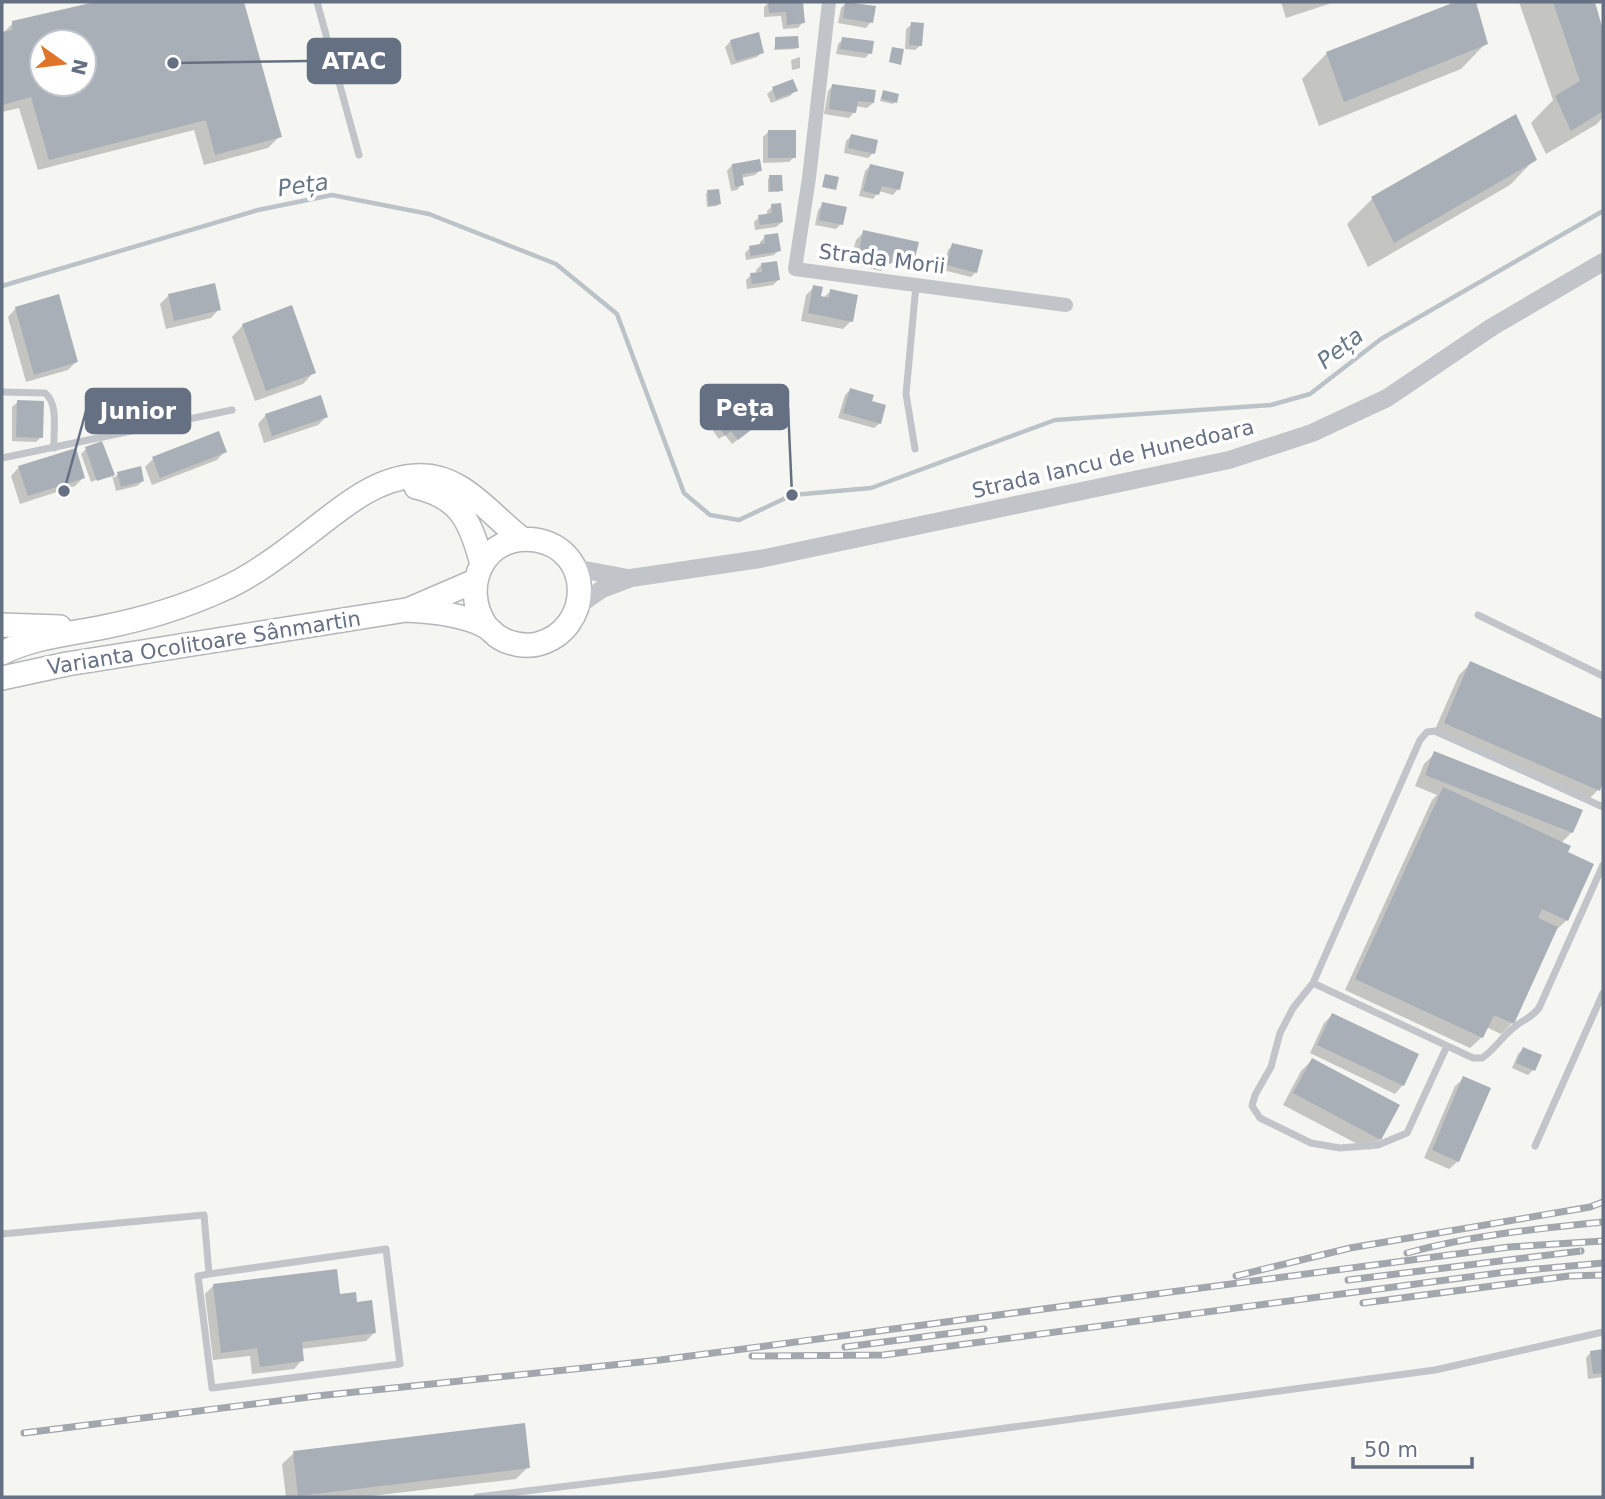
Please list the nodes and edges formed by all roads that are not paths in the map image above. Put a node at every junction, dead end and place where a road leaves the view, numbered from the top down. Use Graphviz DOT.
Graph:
graph roads {
  1 [pos="317,2"];
  2 [pos="829,2"];
  3 [pos="359,155"];
  4 [pos="1603,262"];
  5 [pos="916,284"];
  6 [pos="1066,305"];
  7 [pos="2,392"];
  8 [pos="232,410"];
  9 [pos="54,448"];
  10 [pos="915,449"];
  11 [pos="2,458"];
  12 [pos="385,484"];
  13 [pos="522,539"];
  14 [pos="574,568"];
  15 [pos="478,572"];
  16 [pos="631,578"];
  17 [pos="578,606"];
  18 [pos="406,610"];
  19 [pos="1478,615"];
  20 [pos="2,625"];
  21 [pos="486,626"];
  22 [pos="105,627"];
  23 [pos="2,653"];
  24 [pos="1603,676"];
  25 [pos="2,678"];
  26 [pos="1603,807"];
  27 [pos="1603,865"];
  28 [pos="1313,983"];
  29 [pos="1603,993"];
  30 [pos="1447,1046"];
  31 [pos="1535,1146"];
  32 [pos="2,1234"];
  33 [pos="209,1274"];
  34 [pos="1603,1332"];
  35 [pos="477,1497"];
  1 -- 3 [label="lane"];
  2 -- 5 [label="street, Strada Morii"];
  4 -- 16 [label="street, Strada Iancu de Hunedoara"];
  5 -- 6 [label="street, Strada Morii"];
  5 -- 10 [label="lane"];
  7 -- 9 [label="lane"];
  8 -- 9 [label="lane"];
  9 -- 11 [label="lane"];
  12 -- 13 [label="highway"];
  12 -- 15 [label="highway"];
  12 -- 22 [label="highway"];
  13 -- 14 [label="highway"];
  13 -- 15 [label="highway"];
  14 -- 16 [label="street, Strada Iancu de Hunedoara"];
  14 -- 17 [label="highway"];
  15 -- 18 [label="highway, Varianta Ocolitoare Sânmartin"];
  15 -- 21 [label="highway"];
  16 -- 17 [label="street, Strada Iancu de Hunedoara"];
  17 -- 21 [label="highway"];
  18 -- 21 [label="highway, Varianta Ocolitoare Sânmartin"];
  18 -- 25 [label="highway, Varianta Ocolitoare Sânmartin"];
  19 -- 24 [label="lane"];
  20 -- 22 [label="highway"];
  22 -- 23 [label="highway"];
  26 -- 28 [label="lane"];
  27 -- 30 [label="lane"];
  28 -- 30 [label="lane"];
  28 -- 30 [label="lane"];
  29 -- 31 [label="lane"];
  32 -- 33 [label="lane"];
  33 -- 33 [label="lane"];
  34 -- 35 [label="lane"];
}
